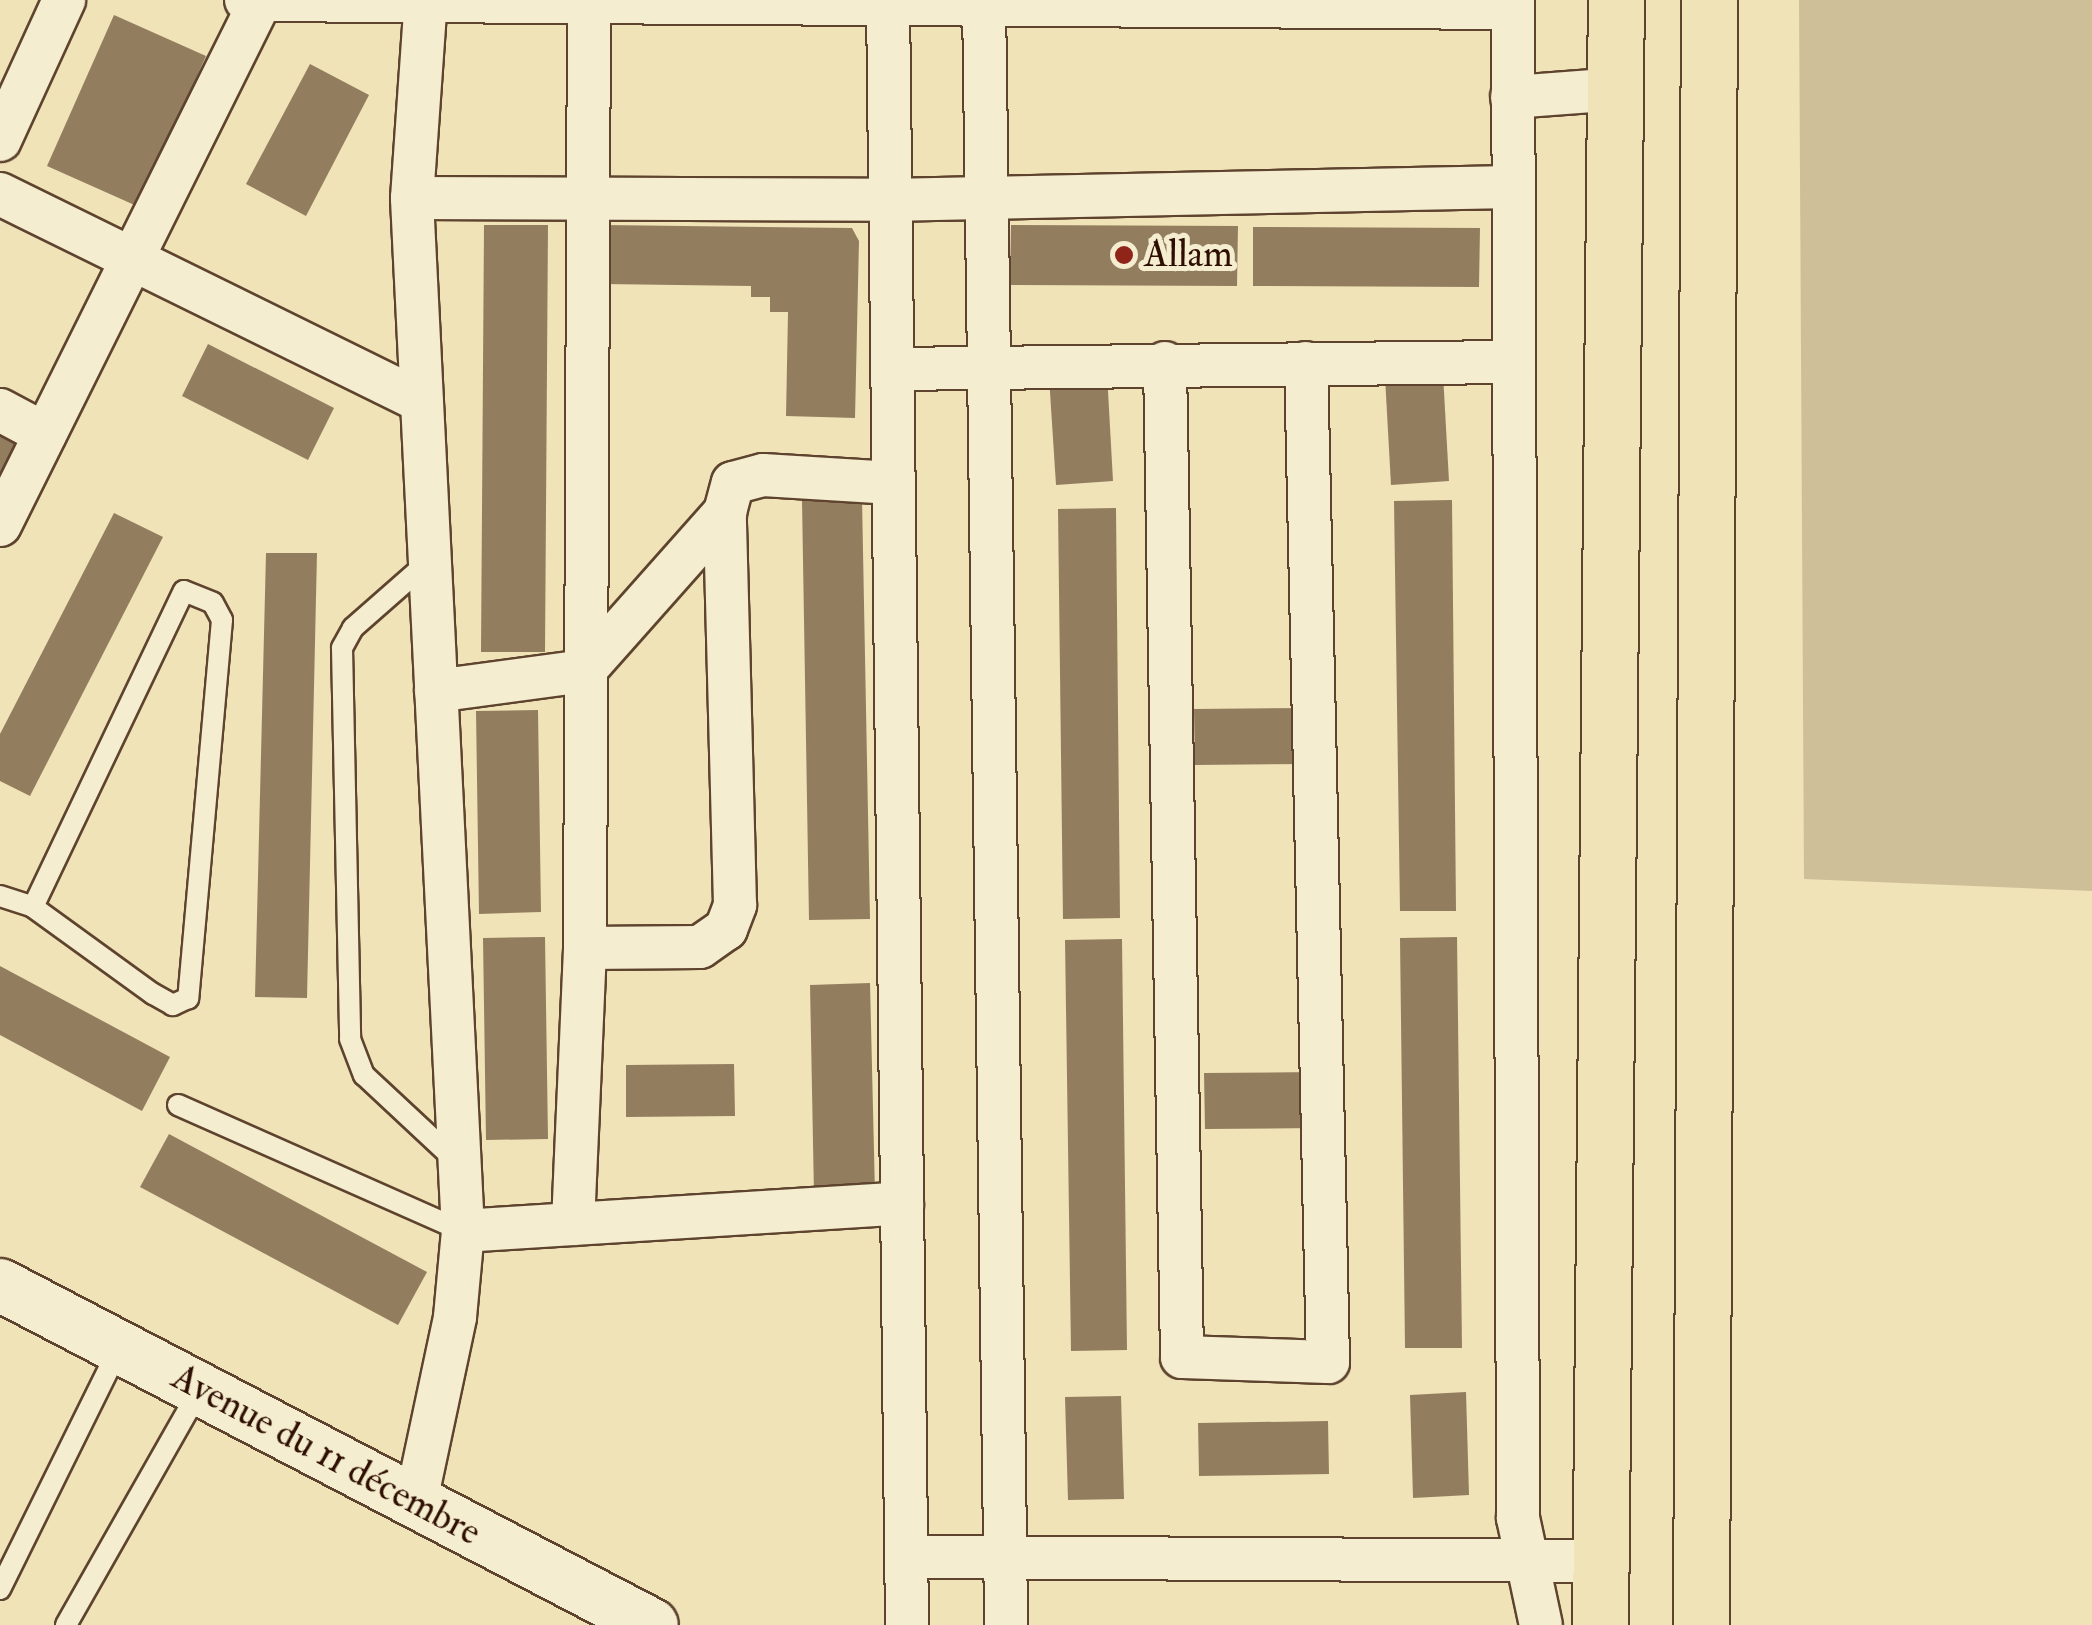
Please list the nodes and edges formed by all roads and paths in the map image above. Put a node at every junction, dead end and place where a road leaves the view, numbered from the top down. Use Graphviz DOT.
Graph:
graph roads {
  1 [pos="64,0"];
  2 [pos="1616,0"];
  3 [pos="1709,0"];
  4 [pos="255,2"];
  5 [pos="425,3"];
  6 [pos="888,3"];
  7 [pos="984,4"];
  8 [pos="1513,4"];
  9 [pos="588,6"];
  10 [pos="1618,89"];
  11 [pos="1512,97"];
  12 [pos="0,140"];
  13 [pos="1512,186"];
  14 [pos="0,194"];
  15 [pos="986,196"];
  16 [pos="412,198"];
  17 [pos="583,199"];
  18 [pos="890,200"];
  19 [pos="131,261"];
  20 [pos="1512,362"];
  21 [pos="989,363"];
  22 [pos="1165,363"];
  23 [pos="1306,363"];
  24 [pos="892,369"];
  25 [pos="422,402"];
  26 [pos="0,410"];
  27 [pos="45,434"];
  28 [pos="893,484"];
  29 [pos="725,512"];
  30 [pos="0,525"];
  31 [pos="430,560"];
  32 [pos="584,670"];
  33 [pos="436,691"];
  34 [pos="0,896"];
  35 [pos="33,907"];
  36 [pos="585,948"];
  37 [pos="178,1105"];
  38 [pos="460,1165"];
  39 [pos="902,1203"];
  40 [pos="572,1224"];
  41 [pos="464,1231"];
  42 [pos="0,1284"];
  43 [pos="120,1347"];
  44 [pos="200,1389"];
  45 [pos="416,1502"];
  46 [pos="906,1556"];
  47 [pos="1005,1558"];
  48 [pos="1600,1561"];
  49 [pos="1522,1562"];
  50 [pos="0,1588"];
  51 [pos="66,1625"];
  52 [pos="652,1625"];
  53 [pos="907,1625"];
  54 [pos="1006,1625"];
  55 [pos="1541,1625"];
  56 [pos="1600,1625"];
  57 [pos="1701,1625"];
  1 -- 12 [label="street"];
  2 -- 10 [label="highway"];
  3 -- 57 [label="highway"];
  4 -- 5 [label="street"];
  4 -- 19 [label="street"];
  5 -- 9 [label="street"];
  5 -- 16 [label="street"];
  6 -- 7 [label="street"];
  6 -- 9 [label="street"];
  6 -- 18 [label="street"];
  7 -- 8 [label="street"];
  7 -- 15 [label="street"];
  8 -- 11 [label="street"];
  9 -- 17 [label="street"];
  10 -- 11 [label="street"];
  10 -- 48 [label="highway"];
  11 -- 13 [label="street"];
  13 -- 15 [label="street"];
  13 -- 20 [label="street"];
  14 -- 19 [label="street"];
  15 -- 18 [label="street"];
  15 -- 21 [label="street"];
  16 -- 17 [label="street"];
  16 -- 25 [label="street"];
  17 -- 18 [label="street"];
  17 -- 32 [label="street"];
  18 -- 24 [label="street"];
  19 -- 25 [label="street"];
  19 -- 27 [label="street"];
  20 -- 23 [label="street"];
  20 -- 49 [label="street"];
  21 -- 22 [label="street"];
  21 -- 24 [label="street"];
  21 -- 47 [label="street"];
  22 -- 23 [label="street"];
  22 -- 23 [label="street"];
  24 -- 28 [label="street"];
  25 -- 31 [label="street"];
  26 -- 27 [label="street"];
  27 -- 30 [label="street"];
  28 -- 29 [label="street"];
  28 -- 39 [label="street"];
  29 -- 32 [label="street"];
  29 -- 36 [label="street"];
  31 -- 33 [label="street"];
  31 -- 38 [label="lane"];
  32 -- 33 [label="street"];
  32 -- 36 [label="street"];
  33 -- 38 [label="street"];
  34 -- 35 [label="lane"];
  35 -- 35 [label="lane"];
  36 -- 40 [label="street"];
  37 -- 41 [label="lane"];
  38 -- 41 [label="street"];
  39 -- 40 [label="street"];
  39 -- 46 [label="street"];
  40 -- 41 [label="street"];
  41 -- 45 [label="street"];
  42 -- 43 [label="street, Avenue du 11 décembre"];
  43 -- 44 [label="street, Avenue du 11 décembre"];
  43 -- 50 [label="lane"];
  44 -- 45 [label="street, Avenue du 11 décembre"];
  44 -- 51 [label="lane"];
  45 -- 52 [label="street, Avenue du 11 décembre"];
  46 -- 47 [label="street"];
  46 -- 53 [label="street"];
  47 -- 49 [label="street"];
  47 -- 54 [label="street"];
  48 -- 49 [label="street"];
  48 -- 56 [label="highway"];
  49 -- 55 [label="street"];
}
